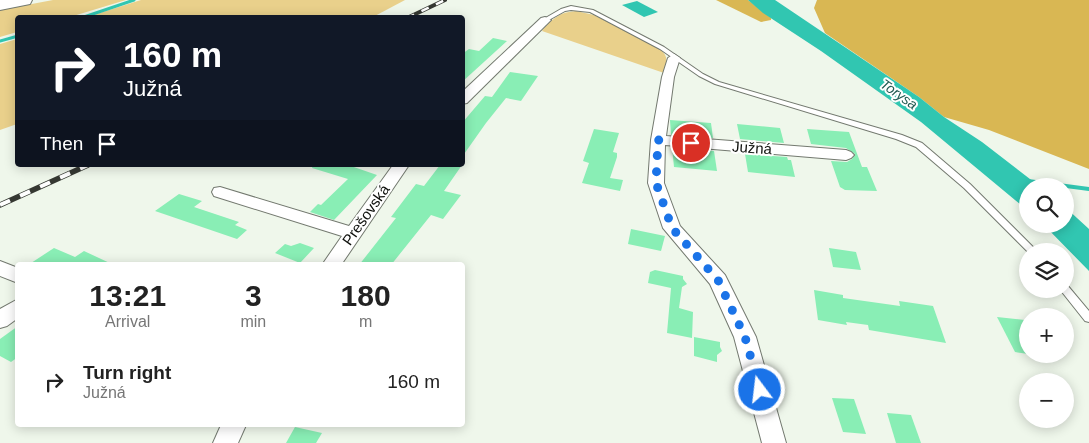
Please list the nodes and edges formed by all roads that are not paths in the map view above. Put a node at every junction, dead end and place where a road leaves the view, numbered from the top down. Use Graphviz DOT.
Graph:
graph roads {
  1 [pos="24,0"];
  2 [pos="0,4"];
  3 [pos="545,20"];
  4 [pos="674,58"];
  5 [pos="465,97"];
  6 [pos="658,140"];
  7 [pos="846,155"];
  8 [pos="400,167"];
  9 [pos="220,192"];
  10 [pos="352,233"];
  11 [pos="1024,243"];
  12 [pos="334,262"];
  13 [pos="0,268"];
  14 [pos="15,275"];
  15 [pos="1072,298"];
  16 [pos="15,310"];
  17 [pos="1089,318"];
  18 [pos="0,320"];
  19 [pos="233,427"];
  20 [pos="225,443"];
  21 [pos="774,443"];
  1 -- 2 [label="main road"];
  3 -- 4 [label="lane"];
  3 -- 5 [label="street"];
  4 -- 6 [label="street"];
  4 -- 11 [label="lane"];
  6 -- 7 [label="street, Južná"];
  6 -- 21 [label="street"];
  8 -- 10 [label="street, Prešovská"];
  9 -- 10 [label="street"];
  10 -- 12 [label="street, Prešovská"];
  13 -- 14 [label="street"];
  15 -- 17 [label="lane"];
  16 -- 18 [label="street"];
  19 -- 20 [label="street"];
}
